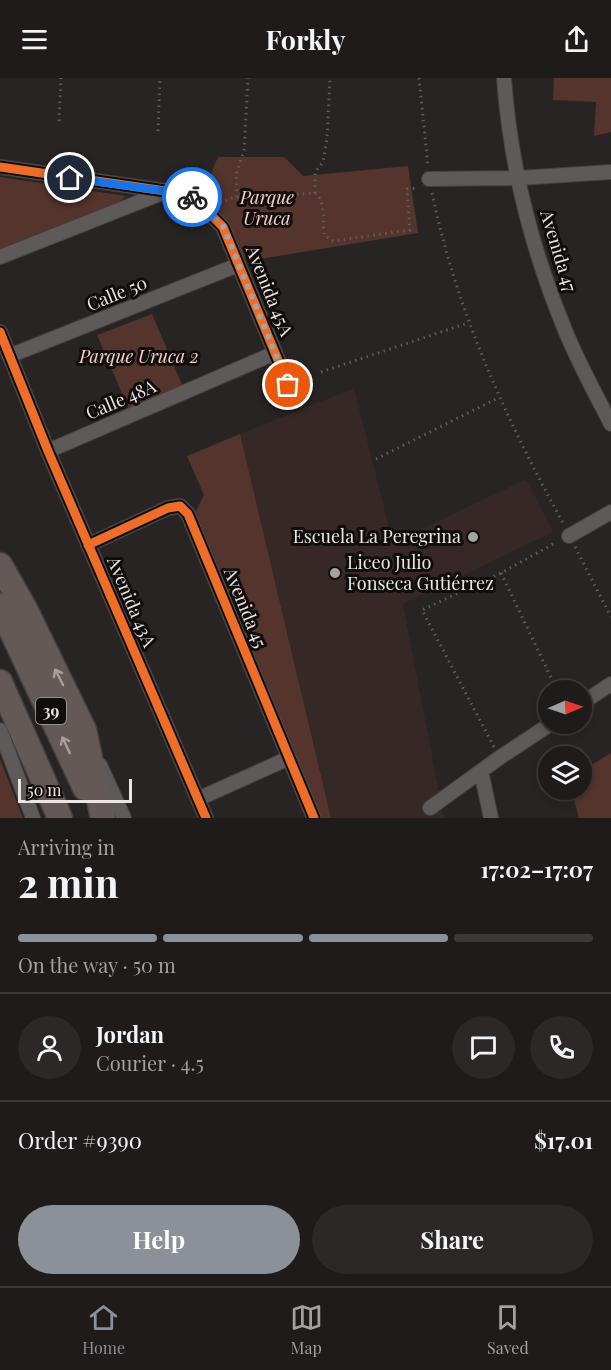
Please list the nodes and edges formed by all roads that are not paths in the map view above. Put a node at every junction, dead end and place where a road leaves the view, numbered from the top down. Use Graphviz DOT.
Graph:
graph roads {
  1 [pos="504,78"];
  2 [pos="0,167"];
  3 [pos="611,172"];
  4 [pos="519,178"];
  5 [pos="430,183"];
  6 [pos="164,192"];
  7 [pos="0,257"];
  8 [pos="238,265"];
  9 [pos="0,332"];
  10 [pos="275,353"];
  11 [pos="9,356"];
  12 [pos="295,401"];
  13 [pos="611,424"];
  14 [pos="48,451"];
  15 [pos="611,512"];
  16 [pos="570,536"];
  17 [pos="88,544"];
  18 [pos="0,565"];
  19 [pos="0,606"];
  20 [pos="0,682"];
  21 [pos="611,684"];
  22 [pos="592,696"];
  23 [pos="0,708"];
  24 [pos="0,730"];
  25 [pos="84,730"];
  26 [pos="538,732"];
  27 [pos="289,758"];
  28 [pos="482,771"];
  29 [pos="198,799"];
  30 [pos="430,808"];
  31 [pos="33,818"];
  32 [pos="59,818"];
  33 [pos="98,818"];
  34 [pos="103,818"];
  35 [pos="124,818"];
  36 [pos="206,818"];
  37 [pos="314,818"];
  38 [pos="491,818"];
  1 -- 4 [label="street, Avenida 47"];
  2 -- 6 [label="street, Avenida 45A"];
  3 -- 4 [label="street"];
  4 -- 5 [label="street"];
  4 -- 13 [label="street, Avenida 47"];
  6 -- 7 [label="street"];
  6 -- 8 [label="street, Avenida 45A"];
  8 -- 10 [label="street, Avenida 45A"];
  8 -- 11 [label="street, Calle 50"];
  9 -- 11 [label="street, Avenida 43A"];
  10 -- 12 [label="street, Avenida 45A"];
  10 -- 14 [label="street, Calle 48A"];
  11 -- 14 [label="street, Avenida 43A"];
  14 -- 17 [label="street, Avenida 43A"];
  15 -- 16 [label="street"];
  17 -- 27 [label="street, Avenida 45"];
  17 -- 29 [label="street, Avenida 43A"];
  25 -- 18 [label="highway, one-way"];
  33 -- 19 [label="highway, 39, one-way"];
  20 -- 32 [label="highway, 39"];
  21 -- 22 [label="street"];
  23 -- 32 [label="highway"];
  24 -- 31 [label="street"];
  25 -- 34 [label="highway"];
  25 -- 35 [label="street"];
  26 -- 28 [label="street"];
  27 -- 29 [label="street"];
  27 -- 37 [label="street, Avenida 45"];
  28 -- 30 [label="street"];
  28 -- 38 [label="street"];
  29 -- 36 [label="street, Avenida 43A"];
}
